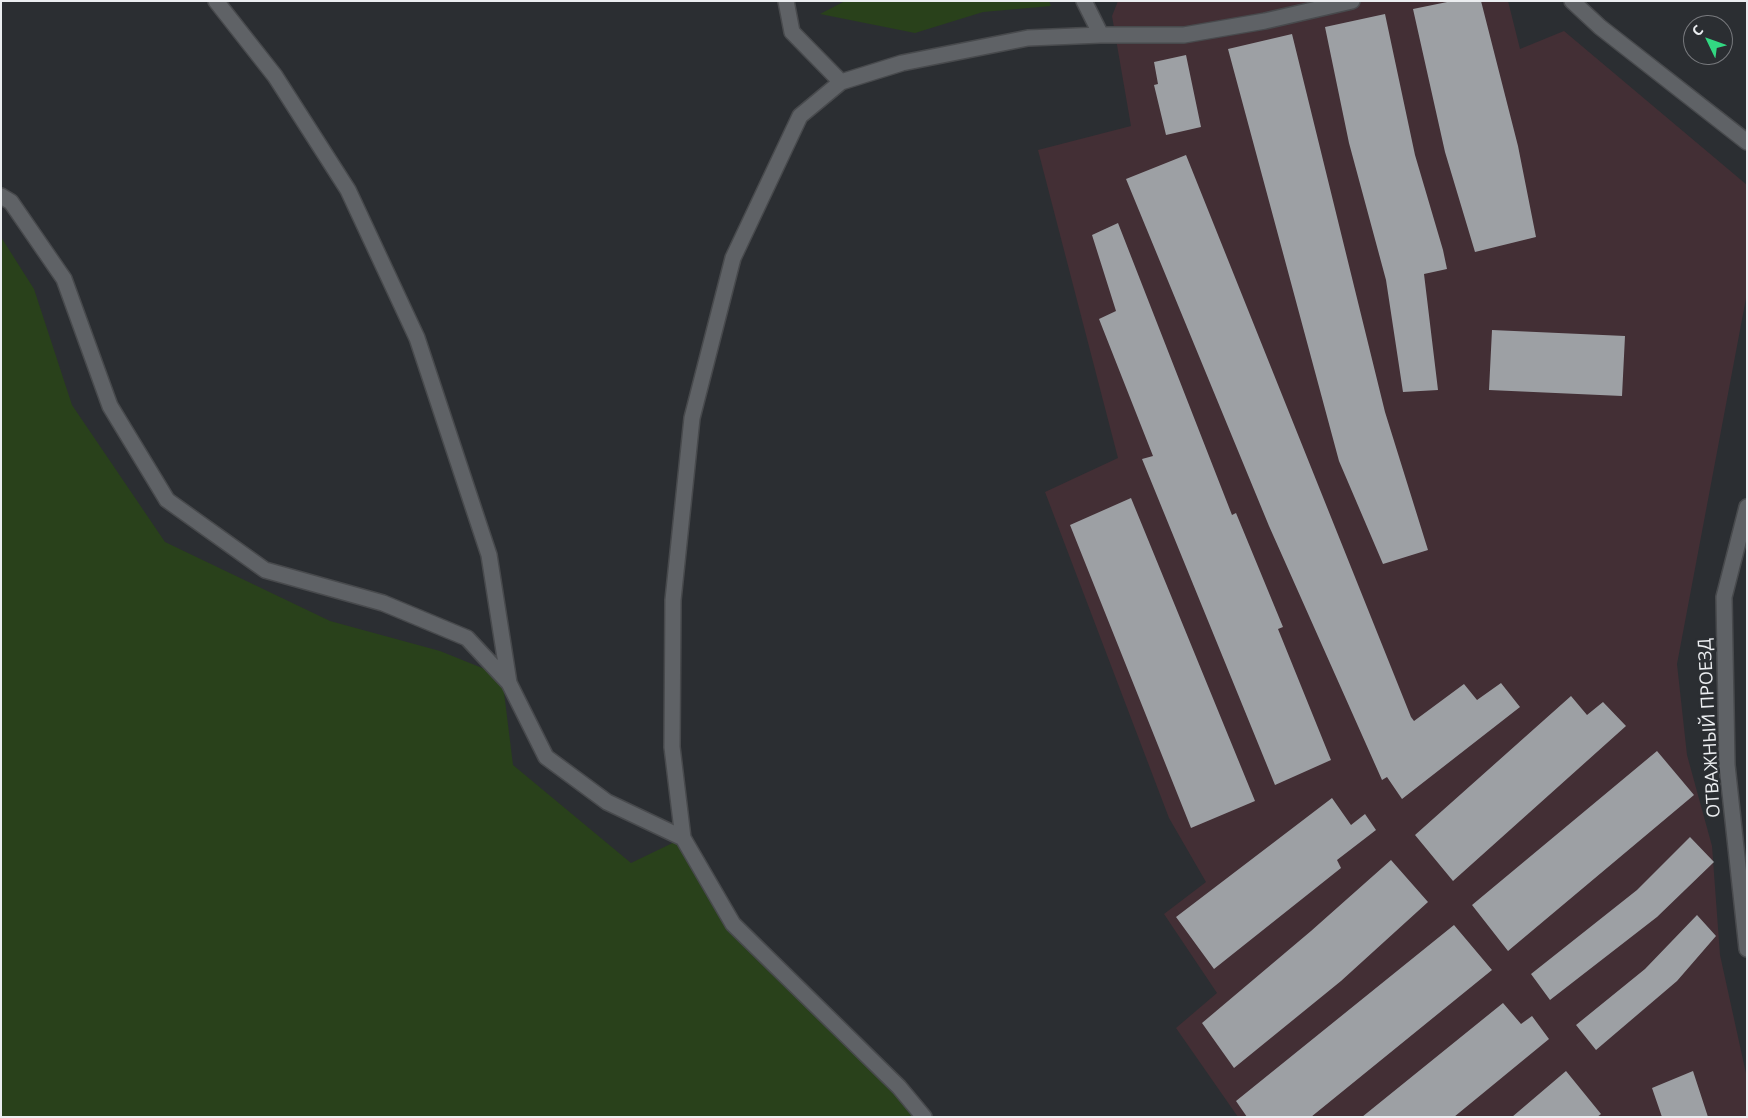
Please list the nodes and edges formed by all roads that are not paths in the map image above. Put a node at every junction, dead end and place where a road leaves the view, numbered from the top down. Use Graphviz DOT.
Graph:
graph roads {
  1 [pos="216,1"];
  2 [pos="786,1"];
  3 [pos="1084,1"];
  4 [pos="1352,1"];
  5 [pos="1572,1"];
  6 [pos="1101,35"];
  7 [pos="841,82"];
  8 [pos="1747,142"];
  9 [pos="1,196"];
  10 [pos="1747,507"];
  11 [pos="508,683"];
  12 [pos="683,838"];
  13 [pos="1747,949"];
  14 [pos="924,1117"];
  1 -- 11 [label="street"];
  2 -- 7 [label="street"];
  3 -- 6 [label="street"];
  4 -- 6 [label="street"];
  5 -- 8 [label="street"];
  6 -- 7 [label="street"];
  7 -- 12 [label="street"];
  9 -- 11 [label="street"];
  10 -- 13 [label="street, ОТВАЖНЫЙ ПРОЕЗД"];
  11 -- 12 [label="street"];
  12 -- 14 [label="street"];
}
